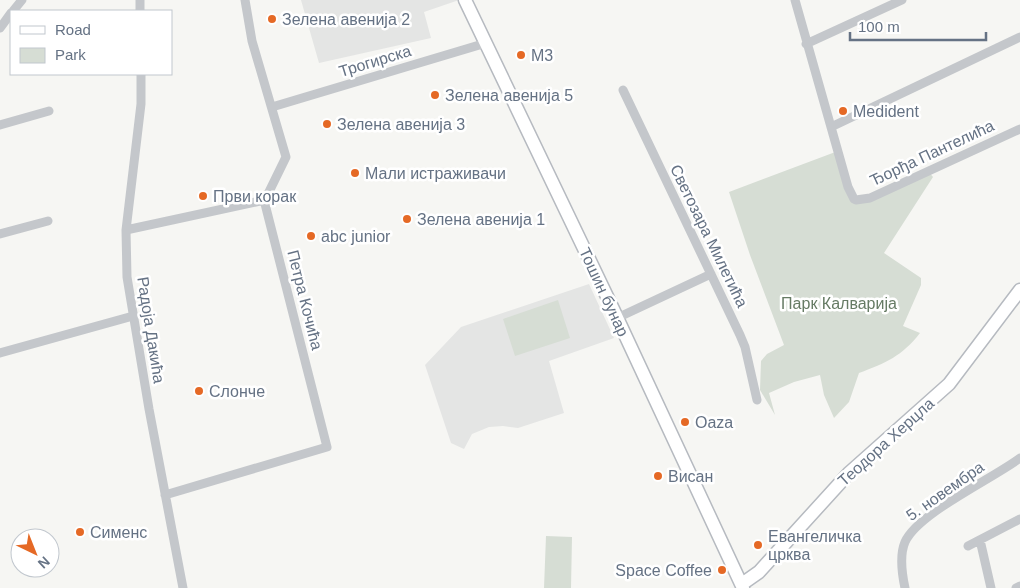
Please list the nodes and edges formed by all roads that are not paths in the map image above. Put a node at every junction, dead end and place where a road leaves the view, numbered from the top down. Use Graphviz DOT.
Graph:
graph roads {
  1 [pos="22,0"];
  2 [pos="246,0"];
  3 [pos="466,0"];
  4 [pos="795,0"];
  5 [pos="902,0"];
  6 [pos="14,10"];
  7 [pos="10,15"];
  8 [pos="0,28"];
  9 [pos="1020,37"];
  10 [pos="486,43"];
  11 [pos="806,44"];
  12 [pos="141,75"];
  13 [pos="623,90"];
  14 [pos="272,107"];
  15 [pos="49,111"];
  16 [pos="0,125"];
  17 [pos="831,127"];
  18 [pos="1020,129"];
  19 [pos="265,200"];
  20 [pos="48,222"];
  21 [pos="126,230"];
  22 [pos="0,234"];
  23 [pos="711,274"];
  24 [pos="1020,290"];
  25 [pos="132,316"];
  26 [pos="617,318"];
  27 [pos="0,354"];
  28 [pos="757,400"];
  29 [pos="1020,458"];
  30 [pos="166,495"];
  31 [pos="1020,519"];
  32 [pos="980,540"];
  33 [pos="968,546"];
  34 [pos="742,586"];
  35 [pos="1020,586"];
  36 [pos="183,588"];
  37 [pos="905,588"];
  38 [pos="991,588"];
  39 [pos="1016,588"];
  1 -- 6 [label="street"];
  2 -- 14 [label="street"];
  3 -- 10 [label="main road, Тошин бунар"];
  4 -- 11 [label="street"];
  5 -- 11 [label="street"];
  7 -- 8 [label="street"];
  9 -- 17 [label="street"];
  10 -- 14 [label="street, Трогирска"];
  10 -- 26 [label="main road, Тошин бунар"];
  11 -- 17 [label="street"];
  12 -- 21 [label="street, Радоја Дакића"];
  13 -- 23 [label="street, Светозара Милетића"];
  14 -- 19 [label="street"];
  15 -- 16 [label="street"];
  17 -- 18 [label="street, Ђорђа Пантелића"];
  19 -- 21 [label="street"];
  19 -- 30 [label="street, Петра Кочића"];
  20 -- 22 [label="street"];
  21 -- 25 [label="street, Радоја Дакића"];
  23 -- 26 [label="street"];
  23 -- 28 [label="street, Светозара Милетића"];
  24 -- 34 [label="main road, Теодора Херцла"];
  25 -- 27 [label="street"];
  25 -- 30 [label="street, Радоја Дакића"];
  26 -- 34 [label="main road, Тошин бунар"];
  29 -- 37 [label="street, 5. новембра"];
  30 -- 36 [label="street, Радоја Дакића"];
  31 -- 32 [label="street"];
  32 -- 33 [label="street"];
  32 -- 38 [label="street"];
  35 -- 39 [label="street"];
}
